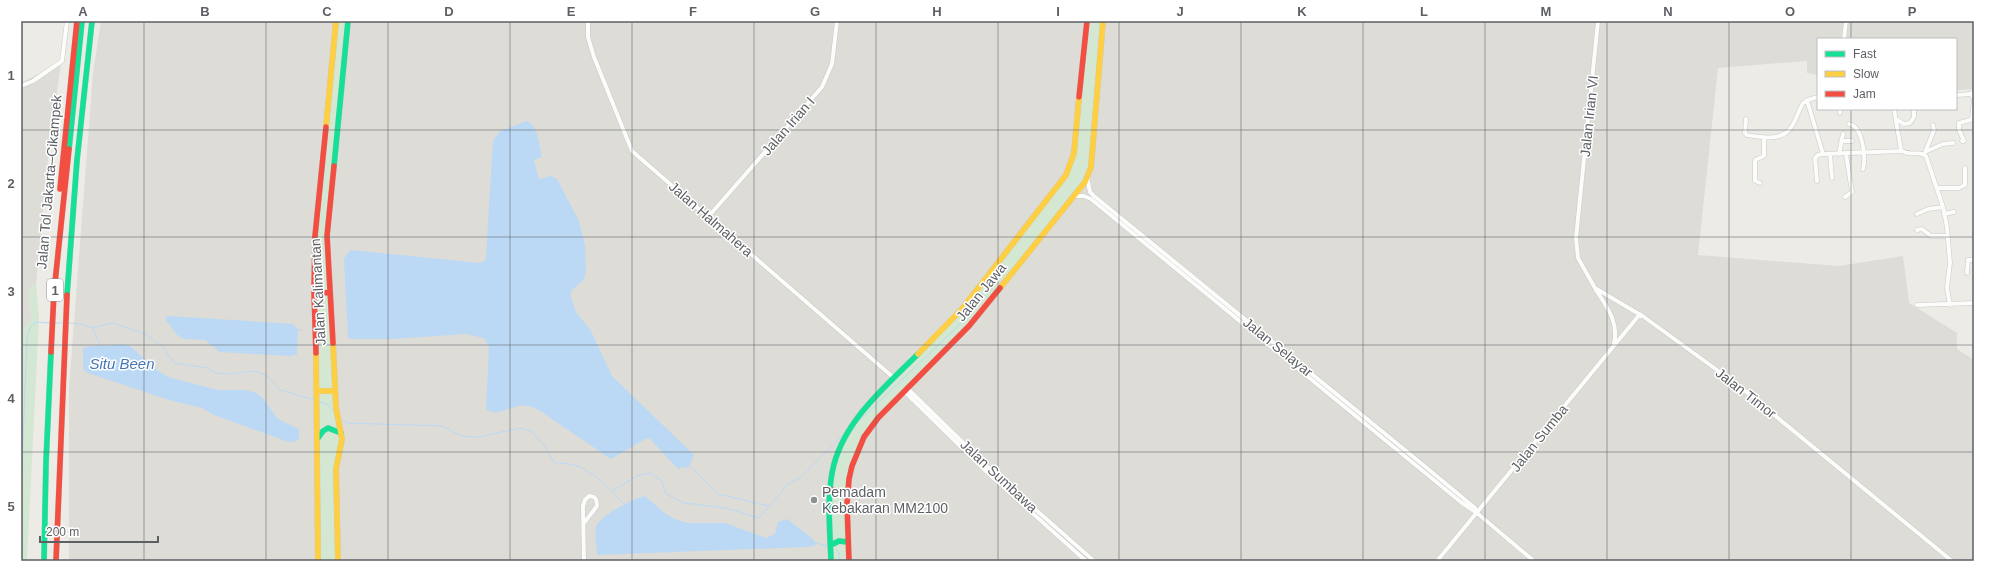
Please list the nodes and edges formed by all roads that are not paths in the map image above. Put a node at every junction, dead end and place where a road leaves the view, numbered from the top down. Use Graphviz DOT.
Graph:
graph roads {
  1 [pos="67,21"];
  2 [pos="77,21"];
  3 [pos="82,21"];
  4 [pos="86,21"];
  5 [pos="92,21"];
  6 [pos="336,21"];
  7 [pos="348,21"];
  8 [pos="588,21"];
  9 [pos="837,21"];
  10 [pos="1087,21"];
  11 [pos="1103,21"];
  12 [pos="1598,21"];
  13 [pos="1846,21"];
  14 [pos="1844,38"];
  15 [pos="21,86"];
  16 [pos="1973,93"];
  17 [pos="1957,95"];
  18 [pos="1817,97"];
  19 [pos="1807,100"];
  20 [pos="1894,110"];
  21 [pos="1914,110"];
  22 [pos="1746,119"];
  23 [pos="1896,119"];
  24 [pos="1973,119"];
  25 [pos="1849,124"];
  26 [pos="1904,124"];
  27 [pos="1933,125"];
  28 [pos="1898,130"];
  29 [pos="1843,134"];
  30 [pos="1764,137"];
  31 [pos="1841,141"];
  32 [pos="1852,141"];
  33 [pos="1962,141"];
  34 [pos="1953,143"];
  35 [pos="1902,151"];
  36 [pos="1862,152"];
  37 [pos="1926,153"];
  38 [pos="1823,154"];
  39 [pos="1830,154"];
  40 [pos="1839,154"];
  41 [pos="1846,154"];
  42 [pos="1863,168"];
  43 [pos="1965,168"];
  44 [pos="1087,176"];
  45 [pos="1832,178"];
  46 [pos="1817,181"];
  47 [pos="1760,183"];
  48 [pos="1937,188"];
  49 [pos="1075,196"];
  50 [pos="1845,197"];
  51 [pos="1943,207"];
  52 [pos="1105,208"];
  53 [pos="1579,211"];
  54 [pos="1954,212"];
  55 [pos="1917,214"];
  56 [pos="1944,214"];
  57 [pos="708,216"];
  58 [pos="1917,230"];
  59 [pos="1947,236"];
  60 [pos="1974,260"];
  61 [pos="1967,273"];
  62 [pos="1595,288"];
  63 [pos="314,292"];
  64 [pos="330,293"];
  65 [pos="1974,303"];
  66 [pos="1917,305"];
  67 [pos="1950,305"];
  68 [pos="1640,314"];
  69 [pos="1614,346"];
  70 [pos="894,378"];
  71 [pos="906,390"];
  72 [pos="335,391"];
  73 [pos="317,394"];
  74 [pos="341,433"];
  75 [pos="317,438"];
  76 [pos="830,490"];
  77 [pos="847,492"];
  78 [pos="1477,513"];
  79 [pos="584,523"];
  80 [pos="848,542"];
  81 [pos="830,545"];
  82 [pos="40,561"];
  83 [pos="44,561"];
  84 [pos="48,561"];
  85 [pos="56,561"];
  86 [pos="318,561"];
  87 [pos="338,561"];
  88 [pos="584,561"];
  89 [pos="831,561"];
  90 [pos="849,561"];
  91 [pos="1086,561"];
  92 [pos="1094,561"];
  93 [pos="1437,561"];
  94 [pos="1534,561"];
  95 [pos="1952,561"];
  1 -- 15 [label="street"];
  2 -- 82 [label="main road, Jalan Tol Jakarta–Cikampek / 1"];
  3 -- 83 [label="main road, 1"];
  4 -- 84 [label="main road, 1"];
  5 -- 85 [label="main road, Jalan Tol Jakarta–Cikampek / 1"];
  6 -- 63 [label="main road, Jalan Kalimantan"];
  7 -- 64 [label="main road, Jalan Kalimantan"];
  8 -- 57 [label="street, Jalan Halmahera"];
  9 -- 57 [label="street, Jalan Irian I"];
  10 -- 70 [label="main road, Jalan Jawa"];
  11 -- 44 [label="main road, Jalan Jawa"];
  12 -- 53 [label="street, Jalan Irian VI"];
  13 -- 14 [label="street"];
  16 -- 17 [label="street"];
  16 -- 24 [label="street"];
  18 -- 19 [label="street"];
  19 -- 30 [label="street"];
  19 -- 38 [label="street"];
  20 -- 23 [label="street"];
  21 -- 26 [label="street"];
  22 -- 30 [label="street"];
  23 -- 26 [label="street"];
  23 -- 28 [label="street"];
  24 -- 33 [label="street"];
  25 -- 36 [label="street"];
  26 -- 28 [label="street"];
  27 -- 37 [label="street"];
  28 -- 35 [label="street"];
  29 -- 31 [label="street"];
  30 -- 47 [label="street"];
  31 -- 32 [label="street"];
  31 -- 40 [label="street"];
  34 -- 37 [label="street"];
  35 -- 36 [label="street"];
  35 -- 37 [label="street"];
  36 -- 41 [label="street"];
  36 -- 42 [label="street"];
  37 -- 48 [label="street"];
  38 -- 39 [label="street"];
  38 -- 46 [label="street"];
  39 -- 40 [label="street"];
  39 -- 45 [label="street"];
  40 -- 41 [label="street"];
  41 -- 50 [label="street"];
  43 -- 48 [label="street"];
  44 -- 49 [label="main road, Jalan Jawa"];
  44 -- 52 [label="street, Jalan Selayar"];
  48 -- 51 [label="street"];
  49 -- 52 [label="street, Jalan Selayar"];
  49 -- 71 [label="main road, Jalan Jawa"];
  51 -- 55 [label="street"];
  51 -- 56 [label="street"];
  52 -- 78 [label="street, Jalan Selayar"];
  53 -- 62 [label="street, Jalan Timor"];
  54 -- 56 [label="street"];
  56 -- 59 [label="street"];
  57 -- 70 [label="street, Jalan Halmahera"];
  58 -- 59 [label="street"];
  59 -- 67 [label="street"];
  60 -- 61 [label="street"];
  62 -- 68 [label="street, Jalan Timor"];
  62 -- 69 [label="street"];
  63 -- 64 [label="main road"];
  63 -- 73 [label="main road, Jalan Kalimantan"];
  64 -- 72 [label="main road, Jalan Kalimantan"];
  65 -- 67 [label="street"];
  66 -- 67 [label="street"];
  68 -- 69 [label="street, Jalan Sumba"];
  68 -- 95 [label="street, Jalan Timor"];
  69 -- 78 [label="street, Jalan Sumba"];
  70 -- 76 [label="main road, Jalan Jawa"];
  71 -- 77 [label="main road, Jalan Jawa"];
  71 -- 91 [label="street, Jalan Sumbawa"];
  71 -- 92 [label="street, Jalan Sumbawa"];
  72 -- 73 [label="main road"];
  72 -- 74 [label="main road, Jalan Kalimantan"];
  73 -- 75 [label="main road, Jalan Kalimantan"];
  74 -- 75 [label="main road"];
  74 -- 87 [label="main road, Jalan Kalimantan"];
  75 -- 86 [label="main road, Jalan Kalimantan"];
  76 -- 77 [label="main road"];
  76 -- 81 [label="main road, Jalan Jawa"];
  77 -- 80 [label="main road, Jalan Jawa"];
  78 -- 93 [label="street, Jalan Sumba"];
  78 -- 94 [label="street, Jalan Selayar"];
  79 -- 79 [label="street"];
  79 -- 88 [label="street"];
  80 -- 81 [label="main road"];
  80 -- 90 [label="main road, Jalan Jawa"];
  81 -- 89 [label="main road, Jalan Jawa"];
}
